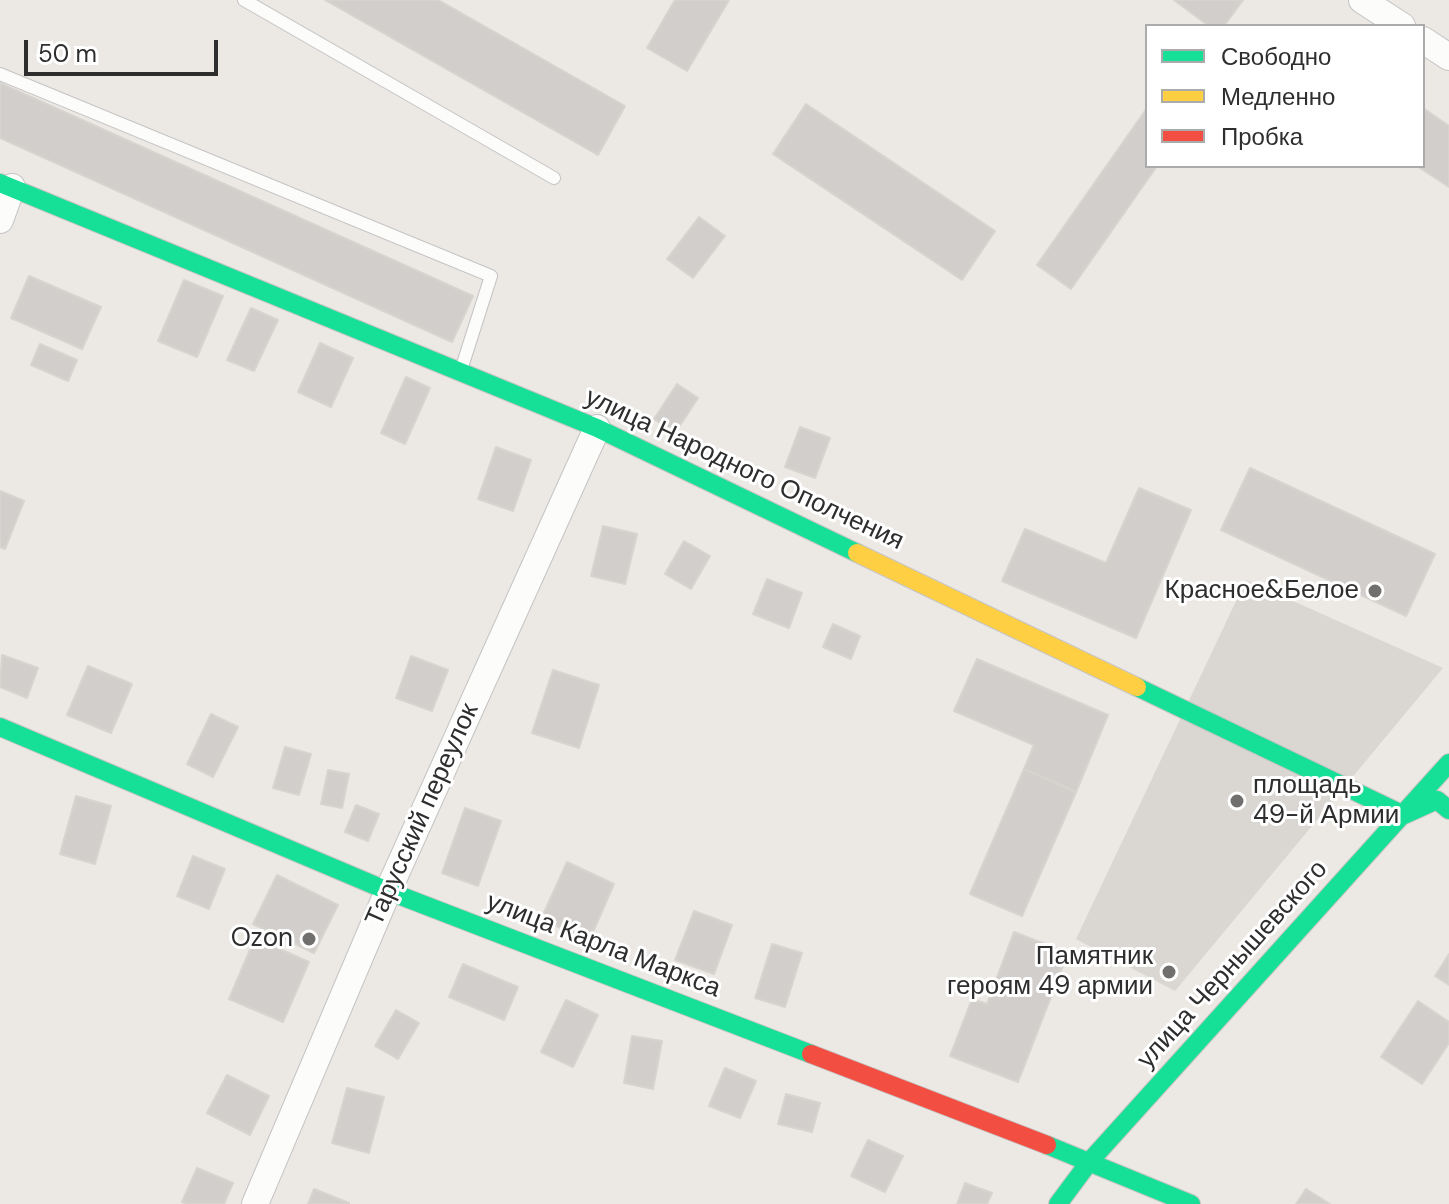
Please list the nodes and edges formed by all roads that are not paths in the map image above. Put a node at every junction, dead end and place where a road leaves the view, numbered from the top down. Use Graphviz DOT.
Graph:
graph roads {
  1 [pos="244,0"];
  2 [pos="1362,0"];
  3 [pos="1399,24"];
  4 [pos="1425,41"];
  5 [pos="1449,57"];
  6 [pos="0,74"];
  7 [pos="554,178"];
  8 [pos="6,185"];
  9 [pos="0,220"];
  10 [pos="460,372"];
  11 [pos="597,428"];
  12 [pos="0,727"];
  13 [pos="1449,763"];
  14 [pos="1449,810"];
  15 [pos="1404,815"];
  16 [pos="388,891"];
  17 [pos="1090,1161"];
  18 [pos="255,1204"];
  19 [pos="1058,1204"];
  20 [pos="1191,1204"];
  1 -- 7 [label="lane"];
  2 -- 3 [label="street"];
  4 -- 5 [label="street"];
  6 -- 10 [label="lane"];
  8 -- 9 [label="street"];
  8 -- 10 [label="street, улица Народного Ополчения"];
  10 -- 11 [label="street, улица Народного Ополчения"];
  11 -- 15 [label="street, улица Народного Ополчения"];
  11 -- 16 [label="street, Тарусский переулок"];
  12 -- 16 [label="street, улица Карла Маркса"];
  13 -- 15 [label="street, улица Чернышевского"];
  14 -- 15 [label="street"];
  15 -- 17 [label="street, улица Чернышевского"];
  16 -- 17 [label="street, улица Карла Маркса"];
  16 -- 18 [label="street, Тарусский переулок"];
  17 -- 19 [label="street, улица Чернышевского"];
  17 -- 20 [label="street, улица Карла Маркса"];
}
